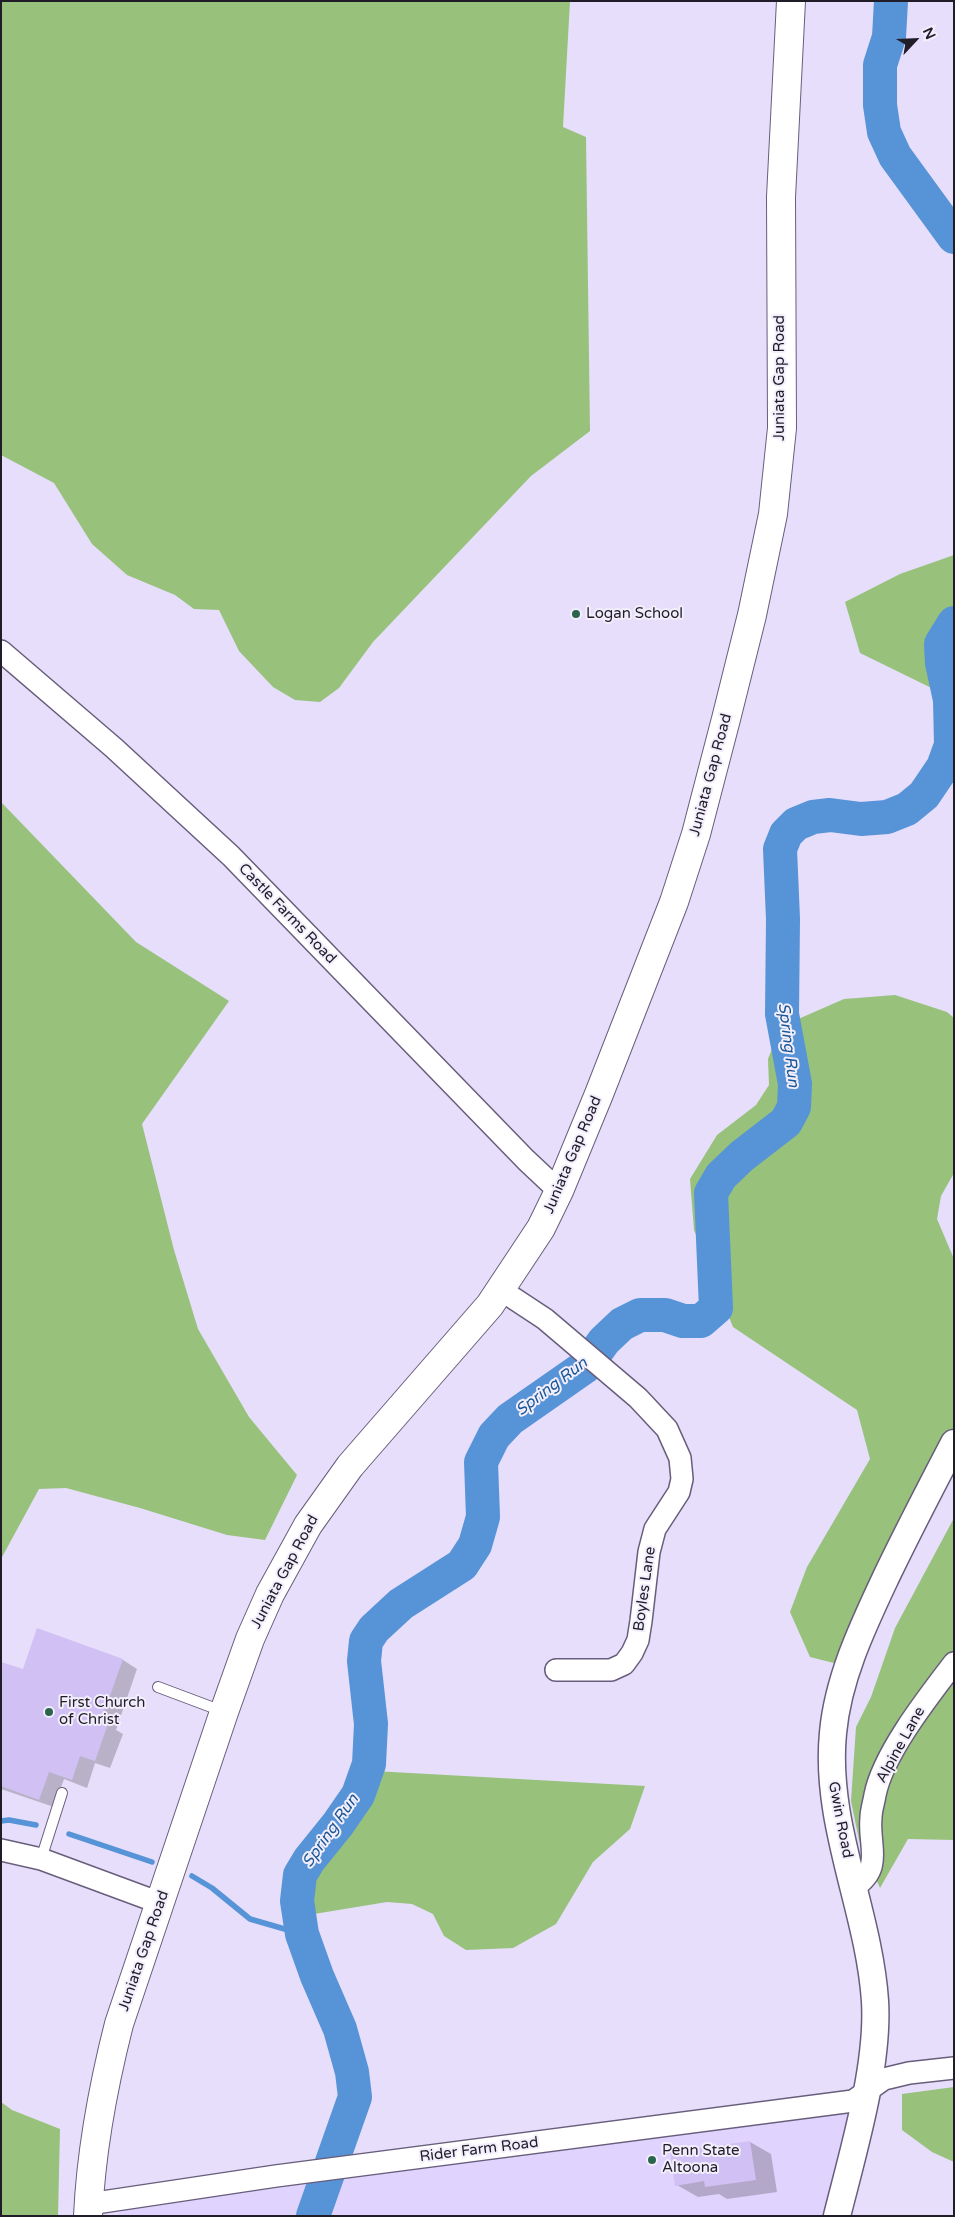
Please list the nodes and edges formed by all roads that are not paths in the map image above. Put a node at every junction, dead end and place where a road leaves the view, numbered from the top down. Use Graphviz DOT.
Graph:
graph roads {
  1 [pos="791,1"];
  2 [pos="1,652"];
  3 [pos="559,1191"];
  4 [pos="501,1290"];
  5 [pos="954,1442"];
  6 [pos="954,1663"];
  7 [pos="556,1670"];
  8 [pos="158,1687"];
  9 [pos="224,1712"];
  10 [pos="62,1793"];
  11 [pos="1,1850"];
  12 [pos="40,1859"];
  13 [pos="854,1887"];
  14 [pos="160,1903"];
  15 [pos="954,2068"];
  16 [pos="866,2092"];
  17 [pos="88,2210"];
  18 [pos="837,2216"];
  1 -- 3 [label="main road, Juniata Gap Road"];
  2 -- 3 [label="street, Castle Farms Road"];
  3 -- 4 [label="main road, Juniata Gap Road"];
  4 -- 7 [label="street, Boyles Lane"];
  4 -- 9 [label="main road, Juniata Gap Road"];
  5 -- 13 [label="street, Gwin Road"];
  6 -- 13 [label="street, Alpine Lane"];
  8 -- 9 [label="lane"];
  9 -- 14 [label="main road, Juniata Gap Road"];
  10 -- 12 [label="lane"];
  11 -- 12 [label="street"];
  12 -- 14 [label="street"];
  13 -- 16 [label="street, Gwin Road"];
  14 -- 17 [label="main road, Juniata Gap Road"];
  15 -- 16 [label="street, Rider Farm Road"];
  16 -- 17 [label="street, Rider Farm Road"];
  16 -- 18 [label="street, Gwin Road"];
}
